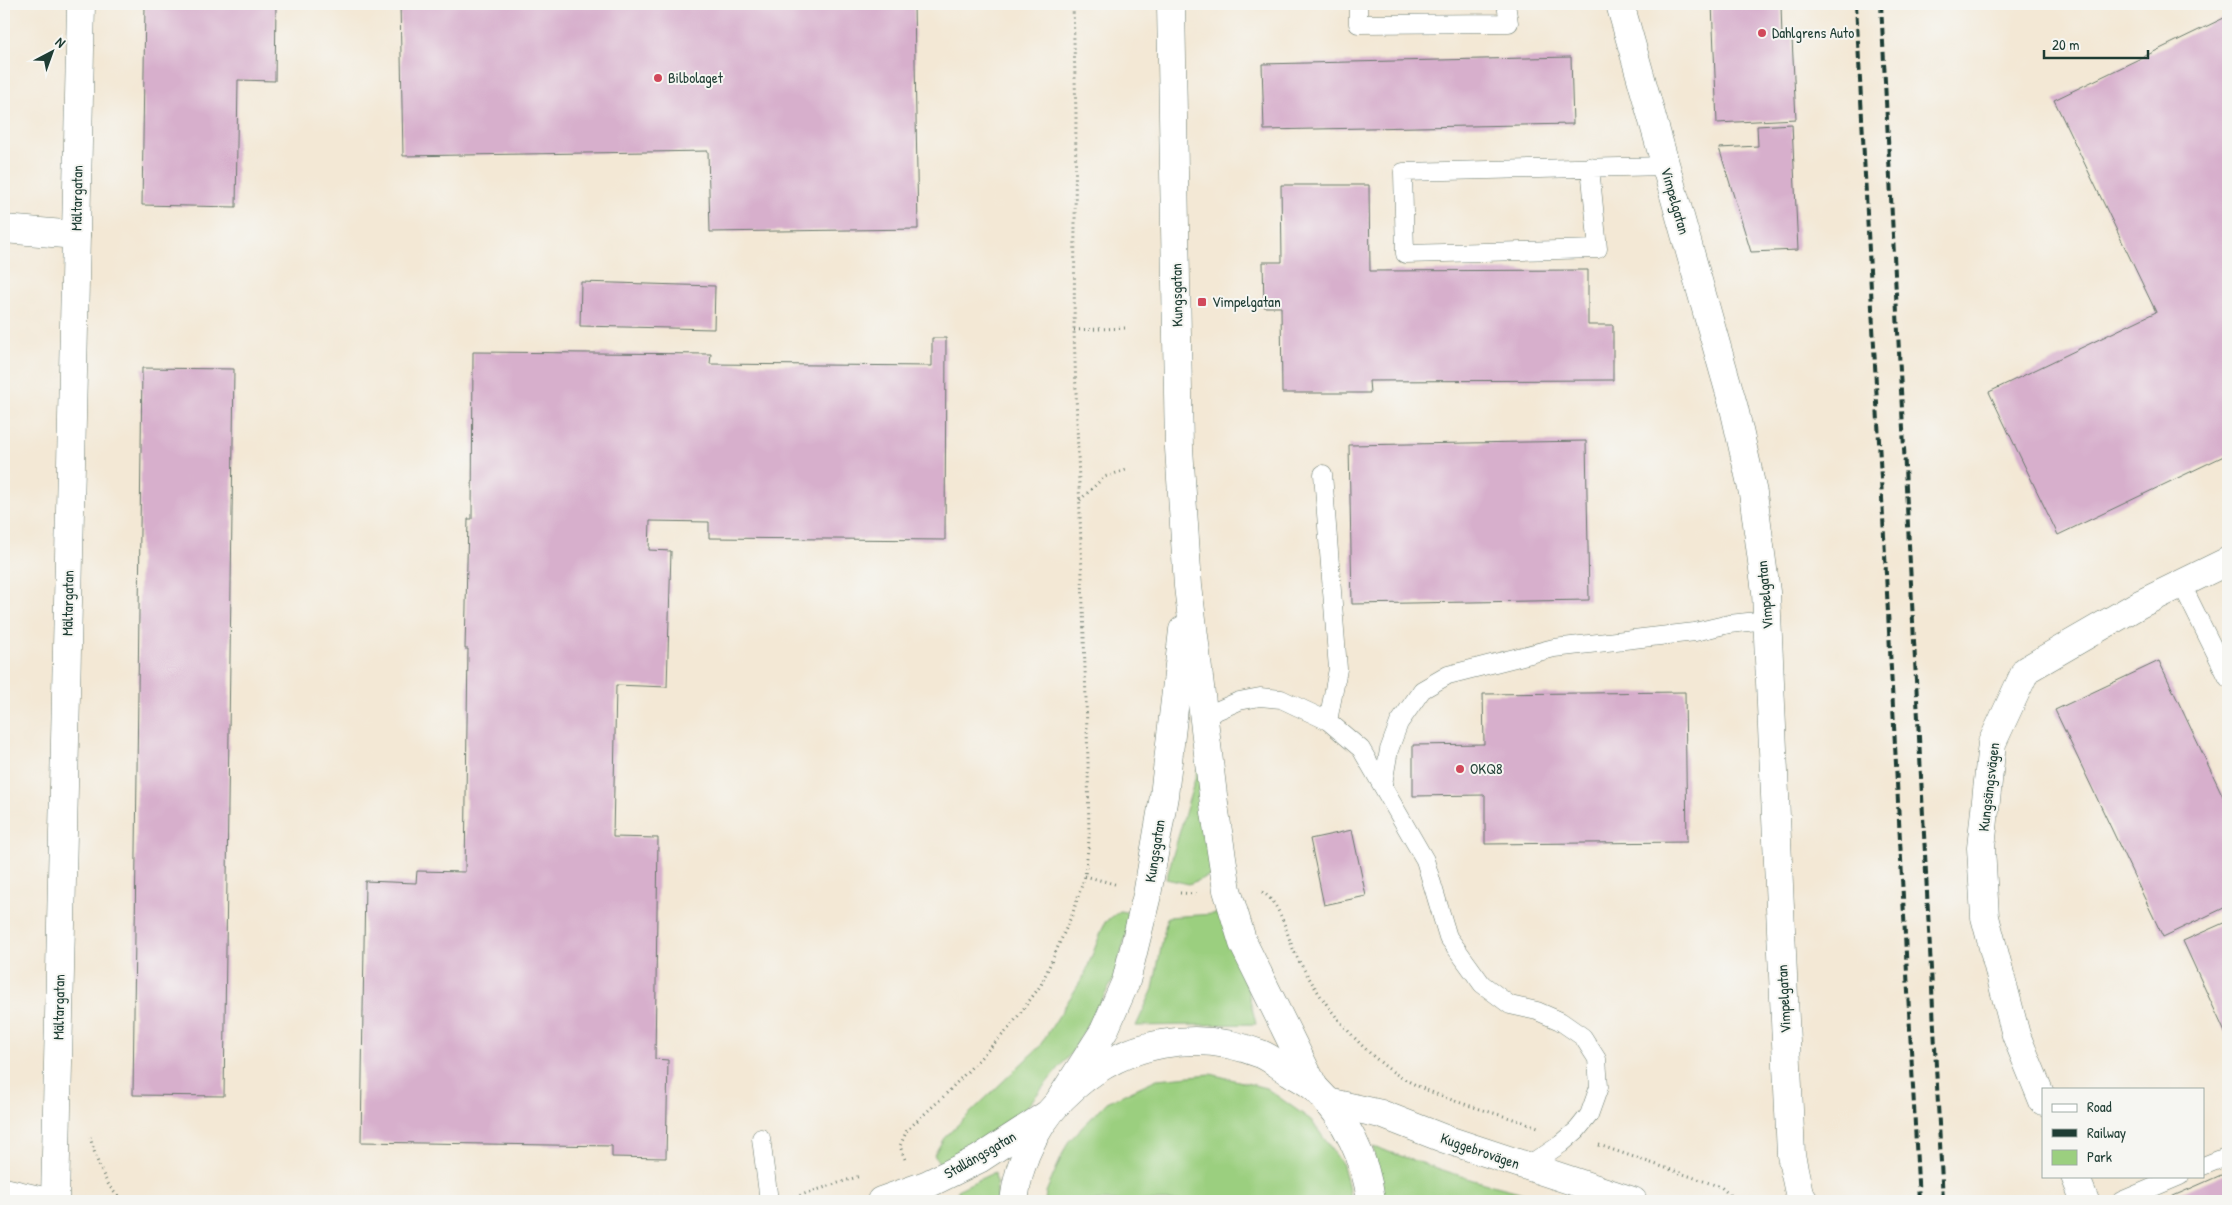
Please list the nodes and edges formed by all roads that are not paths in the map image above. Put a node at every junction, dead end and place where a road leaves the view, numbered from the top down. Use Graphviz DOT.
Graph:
graph roads {
  1 [pos="81,4"];
  2 [pos="1171,4"];
  3 [pos="1358,4"];
  4 [pos="1506,4"];
  5 [pos="1620,4"];
  6 [pos="1666,166"];
  7 [pos="1590,168"];
  8 [pos="4,229"];
  9 [pos="76,235"];
  10 [pos="1323,474"];
  11 [pos="2228,561"];
  12 [pos="2182,585"];
  13 [pos="1188,586"];
  14 [pos="1768,620"];
  15 [pos="2228,678"];
  16 [pos="1205,716"];
  17 [pos="1328,722"];
  18 [pos="1383,784"];
  19 [pos="1320,1095"];
  20 [pos="2042,1099"];
  21 [pos="1054,1106"];
  22 [pos="761,1138"];
  23 [pos="2228,1156"];
  24 [pos="1527,1166"];
  25 [pos="2204,1166"];
  26 [pos="2076,1178"];
  27 [pos="2175,1178"];
  28 [pos="4,1192"];
  29 [pos="43,1201"];
  30 [pos="55,1201"];
  31 [pos="770,1201"];
  32 [pos="881,1201"];
  33 [pos="1014,1201"];
  34 [pos="1371,1201"];
  35 [pos="1634,1201"];
  36 [pos="1804,1201"];
  37 [pos="2085,1201"];
  38 [pos="2121,1201"];
  1 -- 9 [label="street, Mältargatan"];
  2 -- 13 [label="street, Kungsgatan"];
  3 -- 4 [label="lane"];
  5 -- 6 [label="street, Vimpelgatan"];
  6 -- 7 [label="lane"];
  6 -- 14 [label="street, Vimpelgatan"];
  7 -- 7 [label="lane"];
  8 -- 9 [label="street"];
  9 -- 30 [label="street, Mältargatan"];
  10 -- 17 [label="lane"];
  11 -- 12 [label="street, Kungsängsvägen"];
  12 -- 15 [label="lane"];
  12 -- 20 [label="street, Kungsängsvägen"];
  13 -- 16 [label="street, Kungsgatan"];
  13 -- 21 [label="street, Kungsgatan"];
  14 -- 18 [label="lane"];
  14 -- 36 [label="street, Vimpelgatan"];
  16 -- 17 [label="lane"];
  16 -- 19 [label="street, Kungsgatan"];
  17 -- 18 [label="lane"];
  18 -- 24 [label="lane"];
  19 -- 21 [label="street"];
  19 -- 24 [label="street, Kuggebrovägen"];
  19 -- 34 [label="street"];
  21 -- 32 [label="street, Stallängsgatan"];
  21 -- 33 [label="street, Kungsgatan"];
  22 -- 31 [label="lane"];
  23 -- 25 [label="lane"];
  24 -- 35 [label="street, Kuggebrovägen"];
  26 -- 37 [label="street"];
  27 -- 38 [label="lane"];
  28 -- 29 [label="street"];
}
